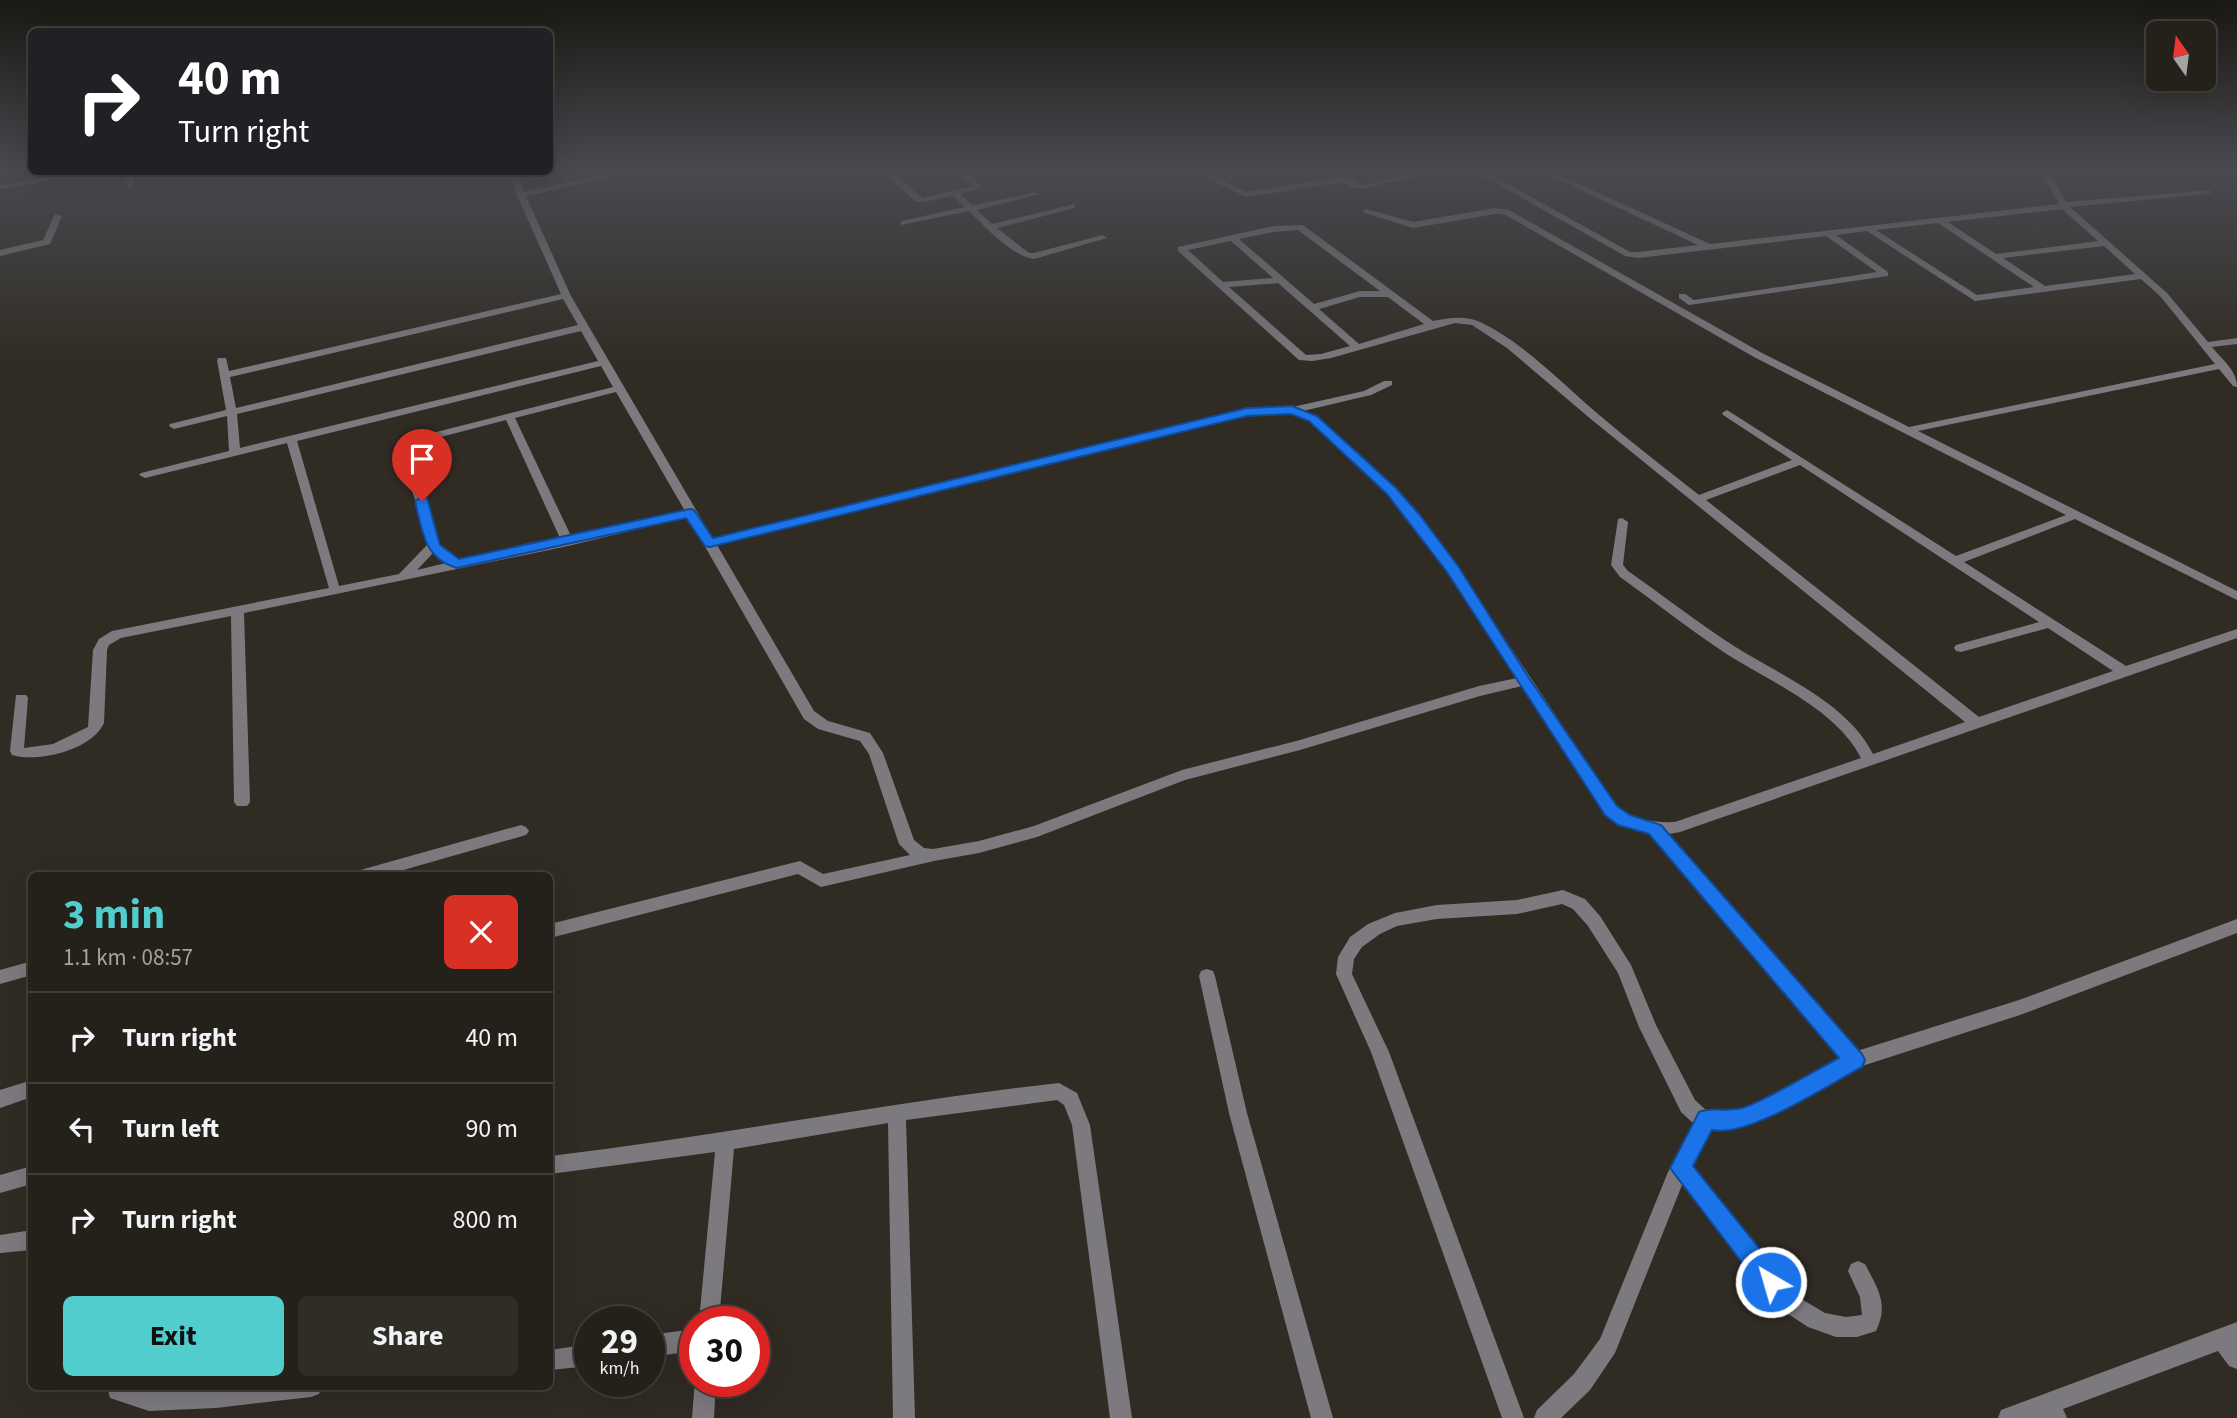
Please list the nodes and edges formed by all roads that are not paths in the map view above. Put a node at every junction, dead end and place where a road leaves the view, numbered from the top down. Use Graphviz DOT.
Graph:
graph roads {
  1 [pos="49,236"];
  2 [pos="539,236"];
  3 [pos="1003,236"];
  4 [pos="1243,236"];
  5 [pos="1315,236"];
  6 [pos="1549,236"];
  7 [pos="1595,236"];
  8 [pos="1686,236"];
  9 [pos="1809,236"];
  10 [pos="1832,236"];
  11 [pos="1879,236"];
  12 [pos="1965,236"];
  13 [pos="2098,236"];
  14 [pos="1103,238"];
  15 [pos="1233,238"];
  16 [pos="2106,243"];
  17 [pos="1710,247"];
  18 [pos="0,253"];
  19 [pos="1997,256"];
  20 [pos="2143,276"];
  21 [pos="1279,280"];
  22 [pos="1221,285"];
  23 [pos="2043,289"];
  24 [pos="1390,294"];
  25 [pos="566,296"];
  26 [pos="1682,296"];
  27 [pos="1311,308"];
  28 [pos="584,327"];
  29 [pos="1433,327"];
  30 [pos="2237,341"];
  31 [pos="2207,345"];
  32 [pos="1357,347"];
  33 [pos="222,360"];
  34 [pos="605,362"];
  35 [pos="2224,365"];
  36 [pos="225,374"];
  37 [pos="1388,383"];
  38 [pos="2237,384"];
  39 [pos="620,388"];
  40 [pos="1292,410"];
  41 [pos="232,412"];
  42 [pos="1727,413"];
  43 [pos="509,415"];
  44 [pos="174,426"];
  45 [pos="1908,430"];
  46 [pos="291,438"];
  47 [pos="234,453"];
  48 [pos="1801,461"];
  49 [pos="145,475"];
  50 [pos="1698,499"];
  51 [pos="690,513"];
  52 [pos="2076,515"];
  53 [pos="1622,522"];
  54 [pos="568,542"];
  55 [pos="710,543"];
  56 [pos="433,546"];
  57 [pos="1954,561"];
  58 [pos="457,564"];
  59 [pos="403,577"];
  60 [pos="333,585"];
  61 [pos="2237,596"];
  62 [pos="237,609"];
  63 [pos="2050,623"];
  64 [pos="2237,633"];
  65 [pos="1961,648"];
  66 [pos="2125,672"];
  67 [pos="1524,681"];
  68 [pos="21,698"];
  69 [pos="1975,722"];
  70 [pos="1869,760"];
  71 [pos="242,802"];
  72 [pos="1655,829"];
  73 [pos="521,831"];
  74 [pos="933,855"];
  75 [pos="375,872"];
  76 [pos="2237,926"];
  77 [pos="553,931"];
  78 [pos="28,969"];
  79 [pos="1207,976"];
  80 [pos="0,977"];
  81 [pos="1854,1060"];
  82 [pos="28,1089"];
  83 [pos="0,1099"];
  84 [pos="897,1114"];
  85 [pos="1707,1119"];
  86 [pos="724,1143"];
  87 [pos="553,1165"];
  88 [pos="1681,1168"];
  89 [pos="28,1176"];
  90 [pos="0,1184"];
  91 [pos="28,1241"];
  92 [pos="3,1244"];
  93 [pos="1858,1271"];
  94 [pos="710,1306"];
  95 [pos="2230,1336"];
  96 [pos="574,1357"];
  97 [pos="2237,1358"];
  98 [pos="553,1360"];
  99 [pos="118,1390"];
  100 [pos="279,1390"];
  101 [pos="704,1397"];
  102 [pos="2052,1411"];
  103 [pos="703,1418"];
  104 [pos="904,1418"];
  105 [pos="1121,1418"];
  106 [pos="1322,1418"];
  107 [pos="1513,1418"];
  108 [pos="1545,1418"];
  109 [pos="2009,1418"];
  1 -- 18 [label="street"];
  2 -- 25 [label="street"];
  3 -- 14 [label="street"];
  4 -- 15 [label="street"];
  5 -- 24 [label="street"];
  6 -- 45 [label="street"];
  7 -- 17 [label="street"];
  8 -- 17 [label="street"];
  9 -- 17 [label="street"];
  10 -- 26 [label="street"];
  11 -- 23 [label="street"];
  12 -- 19 [label="street"];
  13 -- 16 [label="street"];
  15 -- 21 [label="street"];
  15 -- 22 [label="street"];
  16 -- 19 [label="street"];
  16 -- 20 [label="street"];
  19 -- 23 [label="street"];
  20 -- 23 [label="street"];
  20 -- 31 [label="street"];
  21 -- 22 [label="street"];
  21 -- 27 [label="street"];
  22 -- 32 [label="street"];
  24 -- 27 [label="street"];
  24 -- 29 [label="street"];
  25 -- 28 [label="street"];
  25 -- 36 [label="street"];
  27 -- 32 [label="street"];
  28 -- 34 [label="street"];
  28 -- 41 [label="street"];
  29 -- 32 [label="street"];
  29 -- 50 [label="street"];
  30 -- 31 [label="street"];
  31 -- 35 [label="street"];
  33 -- 36 [label="street"];
  34 -- 39 [label="street"];
  34 -- 46 [label="street"];
  35 -- 38 [label="street"];
  35 -- 45 [label="street"];
  36 -- 41 [label="street"];
  37 -- 40 [label="street"];
  39 -- 43 [label="street"];
  39 -- 51 [label="street"];
  40 -- 55 [label="street"];
  40 -- 67 [label="street"];
  41 -- 44 [label="street"];
  41 -- 47 [label="street"];
  42 -- 48 [label="street"];
  43 -- 54 [label="street"];
  43 -- 56 [label="street"];
  45 -- 52 [label="street"];
  46 -- 47 [label="street"];
  46 -- 60 [label="street"];
  47 -- 49 [label="street"];
  48 -- 50 [label="street"];
  48 -- 57 [label="street"];
  50 -- 69 [label="street"];
  51 -- 54 [label="street"];
  51 -- 55 [label="street"];
  52 -- 57 [label="street"];
  52 -- 61 [label="street"];
  53 -- 70 [label="street"];
  54 -- 58 [label="street"];
  55 -- 74 [label="street"];
  56 -- 58 [label="street"];
  56 -- 59 [label="street"];
  57 -- 63 [label="street"];
  58 -- 59 [label="street"];
  59 -- 62 [label="street"];
  62 -- 68 [label="street"];
  62 -- 71 [label="street"];
  63 -- 65 [label="street"];
  63 -- 66 [label="street"];
  64 -- 66 [label="street"];
  66 -- 69 [label="street"];
  67 -- 72 [label="street"];
  67 -- 74 [label="street"];
  69 -- 70 [label="street"];
  70 -- 72 [label="street"];
  72 -- 81 [label="street"];
  73 -- 75 [label="street"];
  74 -- 77 [label="street"];
  76 -- 81 [label="street"];
  78 -- 80 [label="street"];
  79 -- 106 [label="street"];
  81 -- 85 [label="street"];
  82 -- 83 [label="street"];
  84 -- 86 [label="street"];
  84 -- 104 [label="street"];
  84 -- 105 [label="street"];
  85 -- 88 [label="street"];
  85 -- 107 [label="street"];
  86 -- 87 [label="street"];
  86 -- 94 [label="street"];
  88 -- 93 [label="street"];
  88 -- 108 [label="street"];
  89 -- 90 [label="street"];
  91 -- 92 [label="street"];
  95 -- 97 [label="street"];
  95 -- 102 [label="street"];
  96 -- 98 [label="street"];
  99 -- 100 [label="street"];
  101 -- 103 [label="street"];
  102 -- 109 [label="street"];
}
